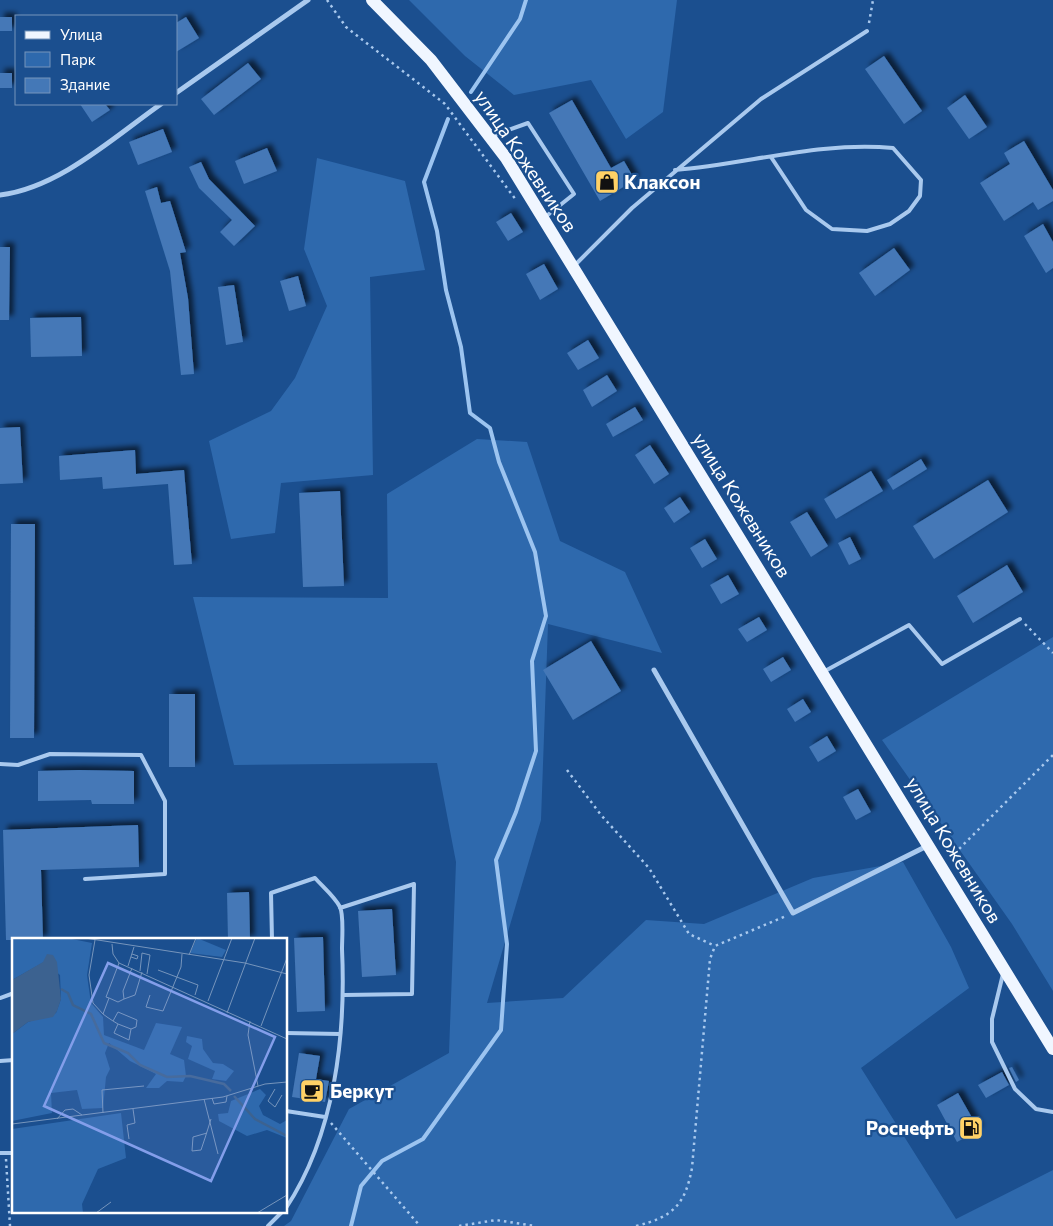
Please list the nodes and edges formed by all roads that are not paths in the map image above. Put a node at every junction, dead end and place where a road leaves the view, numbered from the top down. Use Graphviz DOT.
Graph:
graph roads {
  1 [pos="308,0"];
  2 [pos="372,0"];
  3 [pos="867,31"];
  4 [pos="178,92"];
  5 [pos="160,105"];
  6 [pos="490,137"];
  7 [pos="771,157"];
  8 [pos="675,170"];
  9 [pos="0,196"];
  10 [pos="544,218"];
  11 [pos="574,266"];
  12 [pos="1020,619"];
  13 [pos="654,670"];
  14 [pos="823,672"];
  15 [pos="0,764"];
  16 [pos="929,846"];
  17 [pos="85,879"];
  18 [pos="340,908"];
  19 [pos="272,938"];
  20 [pos="1004,969"];
  21 [pos="12,994"];
  22 [pos="344,995"];
  23 [pos="0,998"];
  24 [pos="288,1032"];
  25 [pos="340,1034"];
  26 [pos="1053,1049"];
  27 [pos="288,1111"];
  28 [pos="1053,1112"];
  29 [pos="325,1117"];
  30 [pos="288,1204"];
  31 [pos="280,1214"];
  32 [pos="268,1226"];
  1 -- 4 [label="street"];
  2 -- 6 [label="main road, улица Кожевников"];
  3 -- 8 [label="lane"];
  5 -- 9 [label="street"];
  6 -- 10 [label="main road, улица Кожевников"];
  6 -- 10 [label="lane"];
  7 -- 7 [label="lane"];
  7 -- 8 [label="lane"];
  8 -- 11 [label="lane"];
  10 -- 11 [label="main road, улица Кожевников"];
  11 -- 14 [label="main road, улица Кожевников"];
  12 -- 14 [label="lane"];
  13 -- 16 [label="street"];
  14 -- 16 [label="main road, улица Кожевников"];
  15 -- 17 [label="lane"];
  16 -- 20 [label="main road, улица Кожевников"];
  18 -- 19 [label="lane"];
  18 -- 22 [label="lane"];
  18 -- 22 [label="lane"];
  20 -- 26 [label="main road, улица Кожевников"];
  20 -- 28 [label="lane"];
  21 -- 23 [label="lane"];
  22 -- 25 [label="lane"];
  24 -- 25 [label="lane"];
  25 -- 29 [label="lane"];
  27 -- 29 [label="lane"];
  29 -- 30 [label="lane"];
  31 -- 32 [label="lane"];
}
